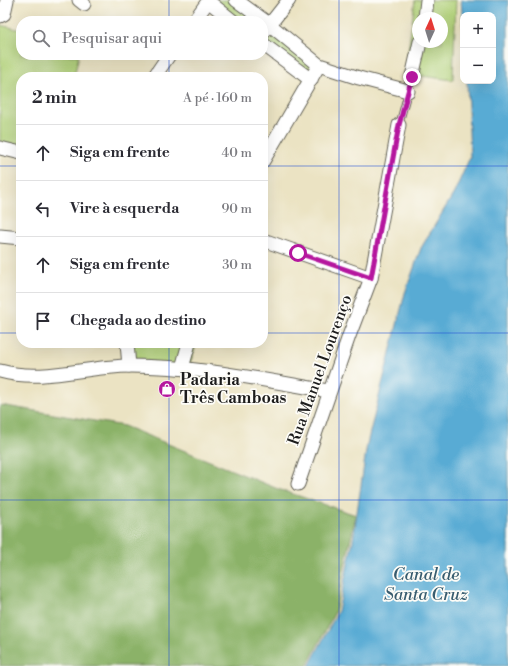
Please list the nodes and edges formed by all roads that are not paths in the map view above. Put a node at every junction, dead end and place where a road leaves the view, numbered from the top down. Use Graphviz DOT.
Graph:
graph roads {
  1 [pos="7,0"];
  2 [pos="236,0"];
  3 [pos="288,0"];
  4 [pos="427,0"];
  5 [pos="209,1"];
  6 [pos="426,12"];
  7 [pos="0,16"];
  8 [pos="198,16"];
  9 [pos="228,16"];
  10 [pos="253,16"];
  11 [pos="268,26"];
  12 [pos="268,30"];
  13 [pos="268,48"];
  14 [pos="419,48"];
  15 [pos="166,60"];
  16 [pos="320,65"];
  17 [pos="157,72"];
  18 [pos="412,77"];
  19 [pos="311,80"];
  20 [pos="408,91"];
  21 [pos="399,125"];
  22 [pos="0,148"];
  23 [pos="16,152"];
  24 [pos="268,152"];
  25 [pos="0,236"];
  26 [pos="16,238"];
  27 [pos="268,242"];
  28 [pos="371,278"];
  29 [pos="127,348"];
  30 [pos="188,348"];
  31 [pos="129,366"];
  32 [pos="182,368"];
  33 [pos="0,371"];
  34 [pos="329,391"];
  35 [pos="298,484"];
  1 -- 7 [label="street"];
  2 -- 10 [label="street"];
  3 -- 11 [label="street"];
  4 -- 6 [label="street"];
  5 -- 8 [label="street"];
  5 -- 9 [label="street"];
  12 -- 16 [label="street"];
  13 -- 19 [label="street"];
  14 -- 18 [label="street"];
  15 -- 17 [label="street"];
  16 -- 19 [label="street"];
  16 -- 20 [label="street"];
  18 -- 20 [label="lane"];
  19 -- 24 [label="street"];
  20 -- 21 [label="lane"];
  21 -- 28 [label="street, Rua Manuel Lourenço"];
  22 -- 23 [label="street"];
  25 -- 26 [label="street"];
  27 -- 28 [label="street"];
  28 -- 34 [label="street, Rua Manuel Lourenço"];
  29 -- 31 [label="street"];
  30 -- 32 [label="street"];
  31 -- 32 [label="street"];
  31 -- 33 [label="street"];
  32 -- 34 [label="street"];
  34 -- 35 [label="street, Rua Manuel Lourenço"];
}
